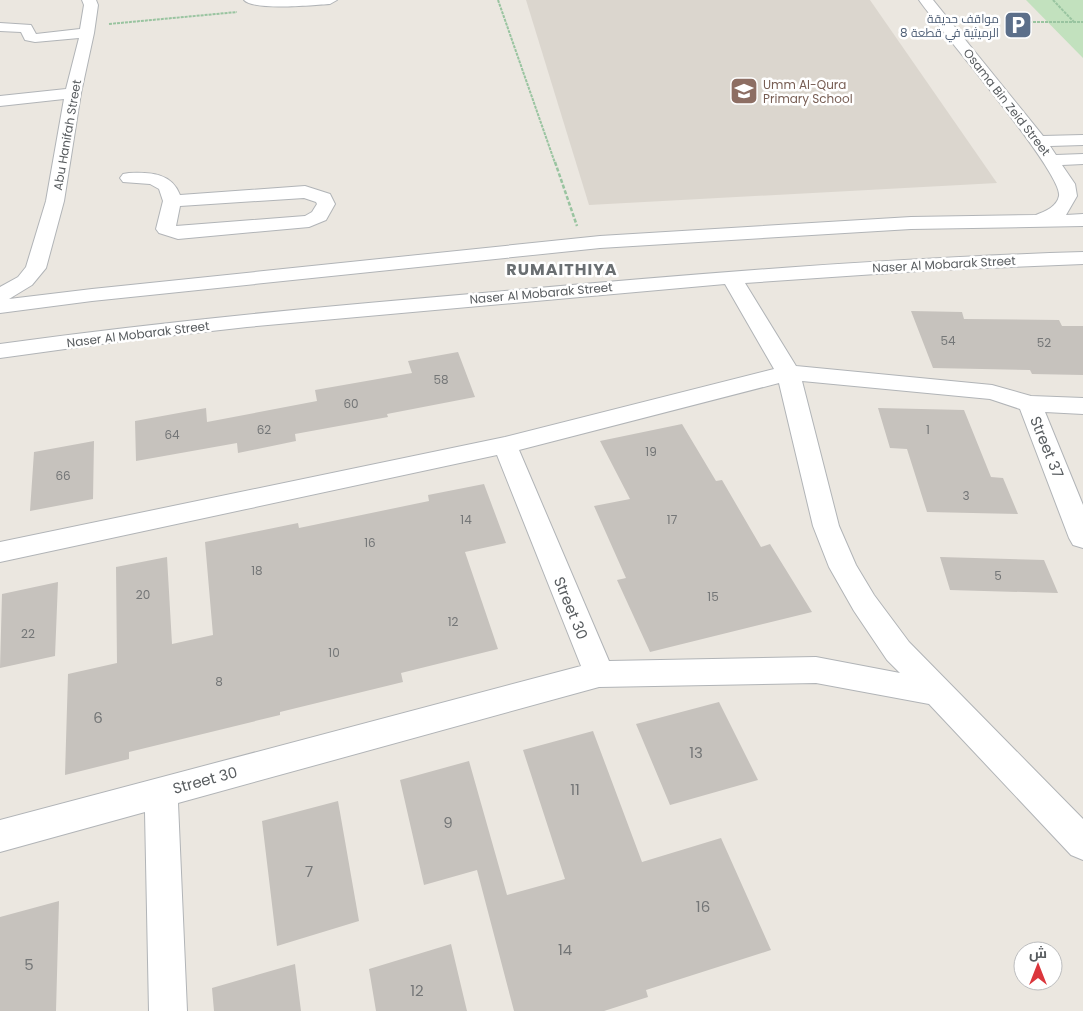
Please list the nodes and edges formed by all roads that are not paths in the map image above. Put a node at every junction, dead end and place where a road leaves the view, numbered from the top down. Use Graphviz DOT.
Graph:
graph roads {
  1 [pos="89,0"];
  2 [pos="251,0"];
  3 [pos="330,0"];
  4 [pos="926,0"];
  5 [pos="0,27"];
  6 [pos="88,29"];
  7 [pos="73,93"];
  8 [pos="0,101"];
  9 [pos="1083,140"];
  10 [pos="1038,141"];
  11 [pos="1083,159"];
  12 [pos="1052,160"];
  13 [pos="129,178"];
  14 [pos="1066,184"];
  15 [pos="1083,196"];
  16 [pos="172,201"];
  17 [pos="1083,220"];
  18 [pos="1039,221"];
  19 [pos="911,223"];
  20 [pos="663,239"];
  21 [pos="1083,258"];
  22 [pos="36,268"];
  23 [pos="840,268"];
  24 [pos="731,277"];
  25 [pos="670,282"];
  26 [pos="92,295"];
  27 [pos="0,296"];
  28 [pos="0,307"];
  29 [pos="0,350"];
  30 [pos="788,373"];
  31 [pos="1030,404"];
  32 [pos="1083,406"];
  33 [pos="505,445"];
  34 [pos="1083,538"];
  35 [pos="0,552"];
  36 [pos="598,674"];
  37 [pos="939,694"];
  38 [pos="161,792"];
  39 [pos="0,836"];
  40 [pos="1083,843"];
  41 [pos="168,1011"];
  1 -- 6 [label="street, Abu Hanifah Street"];
  2 -- 3 [label="street"];
  4 -- 10 [label="street, Osama Bin Zeid Street"];
  5 -- 6 [label="street"];
  6 -- 7 [label="street, Abu Hanifah Street"];
  7 -- 8 [label="street"];
  7 -- 22 [label="street, Abu Hanifah Street"];
  9 -- 10 [label="street"];
  10 -- 12 [label="street, Osama Bin Zeid Street"];
  11 -- 12 [label="street"];
  12 -- 14 [label="street, Osama Bin Zeid Street"];
  13 -- 16 [label="street"];
  14 -- 15 [label="street, Osama Bin Zeid Street"];
  14 -- 18 [label="street"];
  16 -- 16 [label="street"];
  17 -- 18 [label="street"];
  18 -- 19 [label="street"];
  19 -- 20 [label="street"];
  19 -- 23 [label="street"];
  20 -- 25 [label="street"];
  20 -- 26 [label="street"];
  21 -- 23 [label="street, Naser Al Mobarak Street"];
  22 -- 26 [label="street"];
  22 -- 27 [label="street"];
  23 -- 24 [label="street, Naser Al Mobarak Street"];
  24 -- 25 [label="street, Naser Al Mobarak Street"];
  24 -- 30 [label="street"];
  25 -- 29 [label="street, Naser Al Mobarak Street"];
  26 -- 28 [label="street"];
  30 -- 31 [label="street"];
  30 -- 33 [label="street"];
  30 -- 37 [label="street"];
  31 -- 32 [label="street, Street 37"];
  31 -- 34 [label="street, Street 37"];
  33 -- 35 [label="street"];
  33 -- 36 [label="street, Street 30"];
  36 -- 37 [label="street"];
  36 -- 38 [label="street, Street 30"];
  37 -- 40 [label="street"];
  38 -- 39 [label="street, Street 30"];
  38 -- 41 [label="street"];
}
